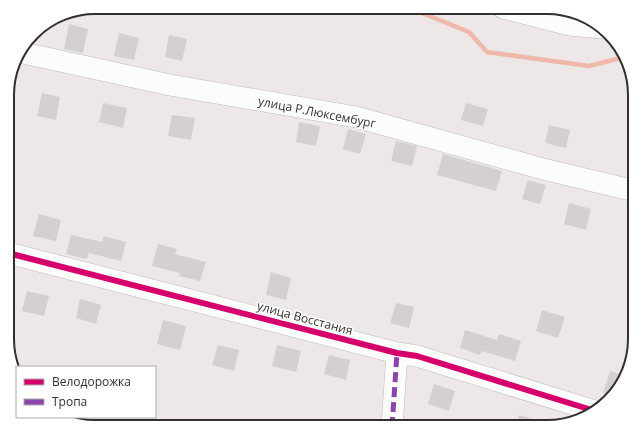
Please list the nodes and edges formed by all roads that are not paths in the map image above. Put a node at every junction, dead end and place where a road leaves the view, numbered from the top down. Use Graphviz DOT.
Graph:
graph roads {
  1 [pos="528,14"];
  2 [pos="589,26"];
  3 [pos="27,51"];
  4 [pos="628,189"];
  5 [pos="14,255"];
  6 [pos="397,353"];
  7 [pos="589,408"];
  8 [pos="392,420"];
  1 -- 2 [label="street"];
  3 -- 4 [label="street, улица Р.Люксембург"];
  5 -- 6 [label="street, улица Восстания"];
  6 -- 7 [label="street, улица Восстания"];
  6 -- 8 [label="street"];
}
